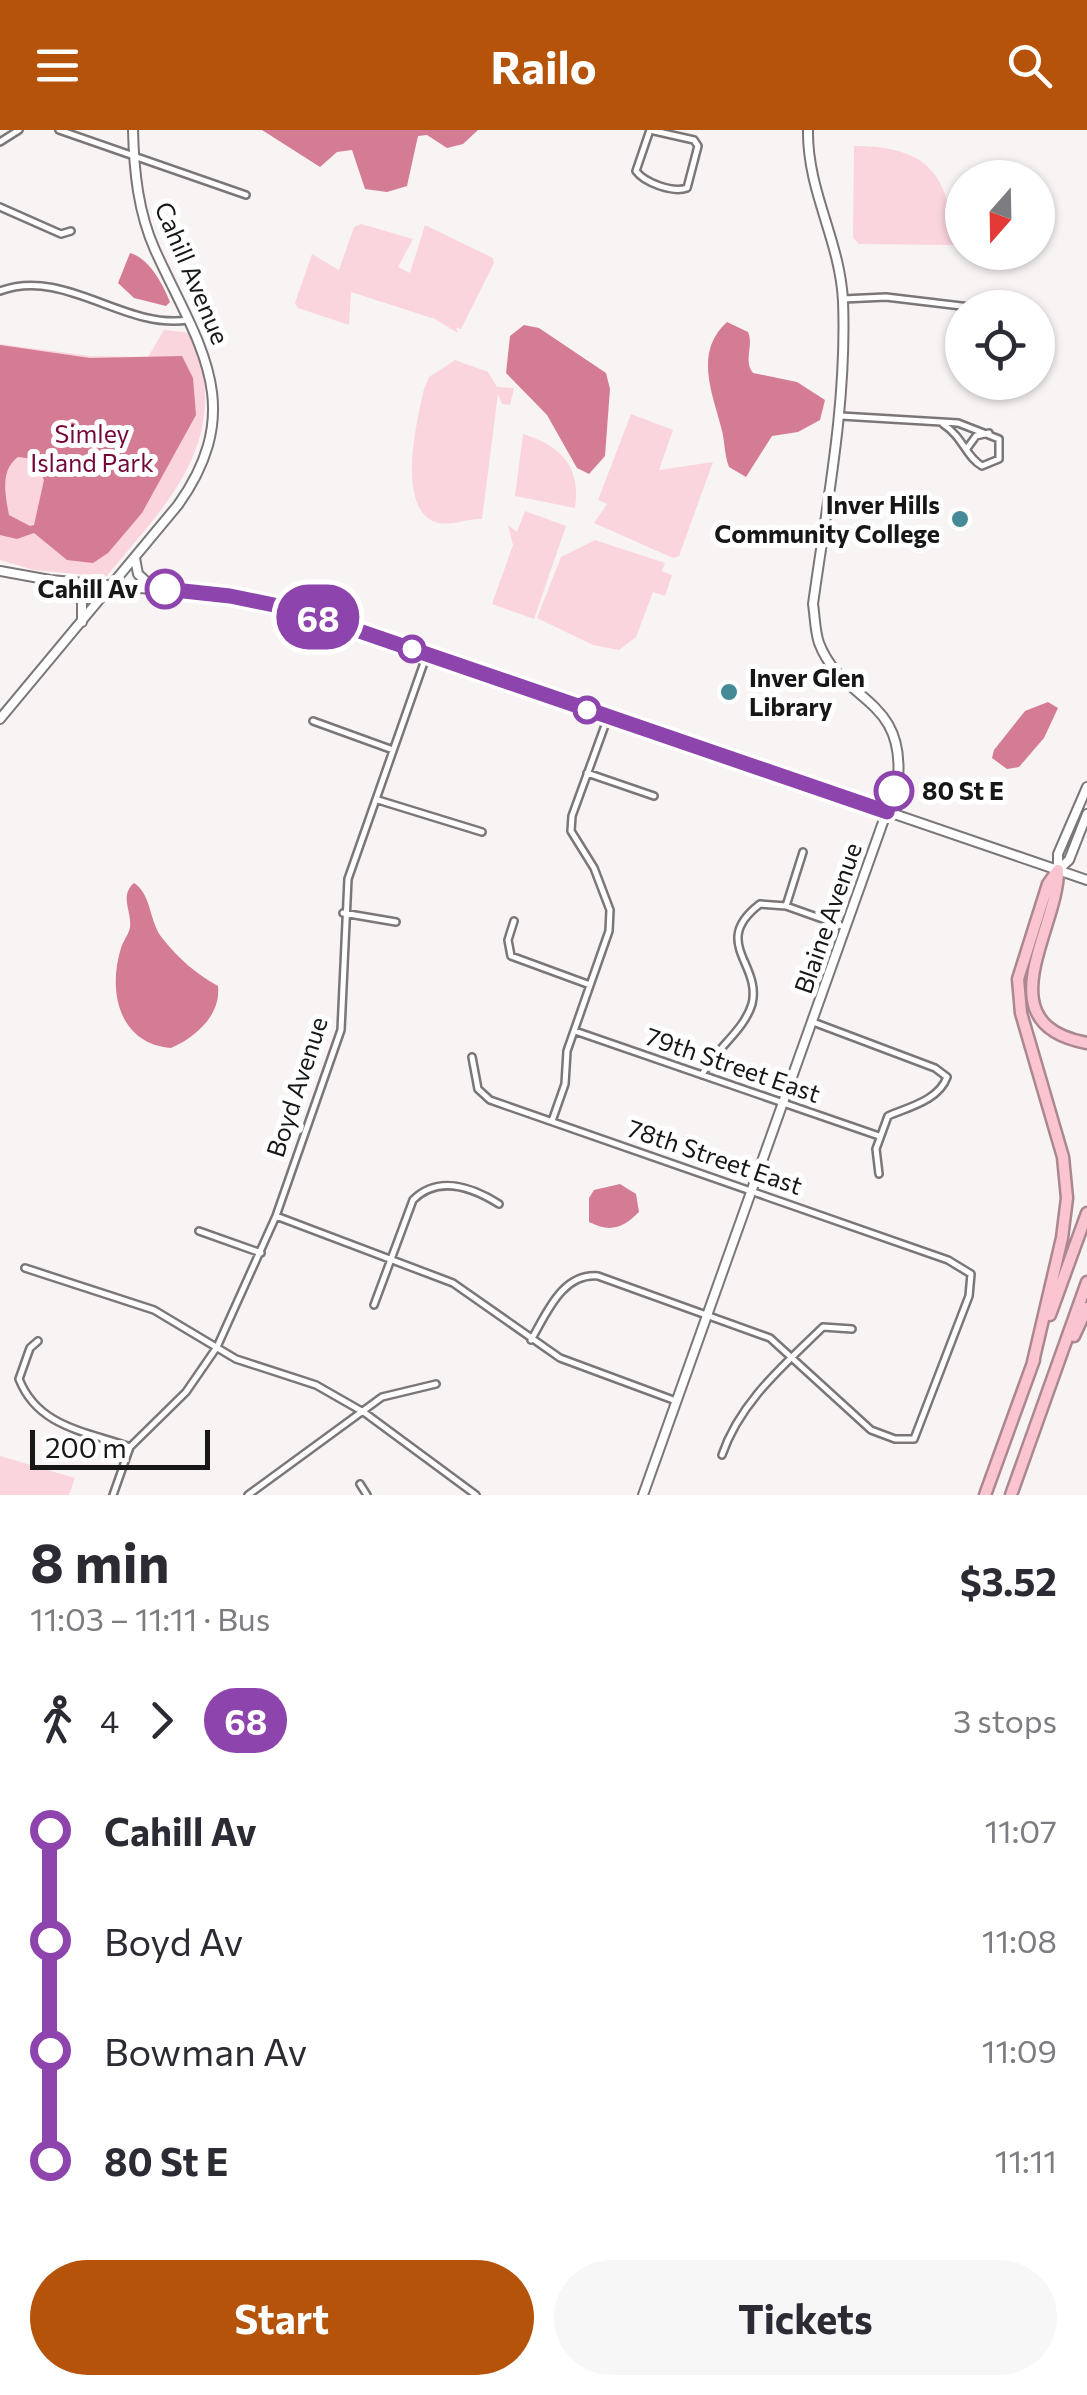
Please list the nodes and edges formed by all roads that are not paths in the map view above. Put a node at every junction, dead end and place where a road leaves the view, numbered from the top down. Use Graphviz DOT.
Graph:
graph roads {
  1 [pos="19,130"];
  2 [pos="59,130"];
  3 [pos="133,130"];
  4 [pos="650,130"];
  5 [pos="808,130"];
  6 [pos="0,142"];
  7 [pos="134,158"];
  8 [pos="246,195"];
  9 [pos="0,207"];
  10 [pos="71,230"];
  11 [pos="0,291"];
  12 [pos="843,299"];
  13 [pos="945,304"];
  14 [pos="191,320"];
  15 [pos="842,416"];
  16 [pos="943,424"];
  17 [pos="990,432"];
  18 [pos="968,447"];
  19 [pos="135,558"];
  20 [pos="0,571"];
  21 [pos="70,581"];
  22 [pos="114,584"];
  23 [pos="155,588"];
  24 [pos="82,622"];
  25 [pos="427,654"];
  26 [pos="608,717"];
  27 [pos="0,719"];
  28 [pos="313,722"];
  29 [pos="393,750"];
  30 [pos="587,773"];
  31 [pos="1087,787"];
  32 [pos="654,796"];
  33 [pos="378,800"];
  34 [pos="887,812"];
  35 [pos="1087,814"];
  36 [pos="482,832"];
  37 [pos="803,852"];
  38 [pos="1058,870"];
  39 [pos="1087,880"];
  40 [pos="786,906"];
  41 [pos="343,914"];
  42 [pos="514,921"];
  43 [pos="396,922"];
  44 [pos="845,927"];
  45 [pos="590,985"];
  46 [pos="813,1022"];
  47 [pos="574,1031"];
  48 [pos="1087,1043"];
  49 [pos="472,1057"];
  50 [pos="702,1075"];
  51 [pos="783,1105"];
  52 [pos="552,1122"];
  53 [pos="879,1136"];
  54 [pos="879,1174"];
  55 [pos="752,1191"];
  56 [pos="499,1204"];
  57 [pos="1087,1214"];
  58 [pos="276,1216"];
  59 [pos="199,1231"];
  60 [pos="260,1253"];
  61 [pos="394,1260"];
  62 [pos="25,1268"];
  63 [pos="1087,1282"];
  64 [pos="374,1305"];
  65 [pos="1087,1308"];
  66 [pos="708,1315"];
  67 [pos="852,1329"];
  68 [pos="38,1340"];
  69 [pos="530,1340"];
  70 [pos="217,1347"];
  71 [pos="793,1356"];
  72 [pos="1033,1362"];
  73 [pos="436,1384"];
  74 [pos="1047,1396"];
  75 [pos="676,1401"];
  76 [pos="365,1414"];
  77 [pos="130,1448"];
  78 [pos="722,1455"];
  79 [pos="360,1484"];
  80 [pos="113,1495"];
  81 [pos="248,1495"];
  82 [pos="367,1495"];
  83 [pos="476,1495"];
  84 [pos="643,1495"];
  85 [pos="985,1495"];
  86 [pos="1011,1495"];
  1 -- 6 [label="street"];
  2 -- 7 [label="street"];
  3 -- 7 [label="street, Cahill Avenue"];
  4 -- 4 [label="street"];
  5 -- 12 [label="street, Blaine Avenue"];
  7 -- 8 [label="street"];
  7 -- 14 [label="street, Cahill Avenue"];
  9 -- 10 [label="street"];
  11 -- 14 [label="street"];
  12 -- 13 [label="street"];
  12 -- 15 [label="street, Blaine Avenue"];
  14 -- 19 [label="street, Cahill Avenue"];
  15 -- 16 [label="street"];
  15 -- 34 [label="street, Blaine Avenue"];
  16 -- 17 [label="street"];
  16 -- 18 [label="street"];
  17 -- 18 [label="street"];
  17 -- 18 [label="street"];
  19 -- 22 [label="street, Cahill Avenue"];
  19 -- 23 [label="street"];
  20 -- 21 [label="street"];
  21 -- 22 [label="street"];
  21 -- 24 [label="street"];
  22 -- 23 [label="street"];
  22 -- 24 [label="street, Cahill Avenue"];
  23 -- 25 [label="street"];
  24 -- 27 [label="street, Cahill Avenue"];
  25 -- 26 [label="street"];
  25 -- 29 [label="street, Boyd Avenue"];
  26 -- 30 [label="street"];
  26 -- 34 [label="street"];
  28 -- 29 [label="street"];
  29 -- 33 [label="street, Boyd Avenue"];
  30 -- 32 [label="street"];
  30 -- 45 [label="street"];
  31 -- 38 [label="street"];
  33 -- 36 [label="street"];
  33 -- 41 [label="street, Boyd Avenue"];
  34 -- 38 [label="street"];
  34 -- 44 [label="street, Blaine Avenue"];
  35 -- 38 [label="street"];
  37 -- 40 [label="street"];
  38 -- 39 [label="street"];
  38 -- 48 [label="highway"];
  38 -- 72 [label="highway"];
  40 -- 44 [label="street"];
  40 -- 50 [label="street"];
  41 -- 43 [label="street"];
  41 -- 58 [label="street, Boyd Avenue"];
  42 -- 45 [label="street"];
  44 -- 46 [label="street, Blaine Avenue"];
  45 -- 47 [label="street"];
  46 -- 51 [label="street, Blaine Avenue"];
  46 -- 53 [label="street"];
  47 -- 50 [label="street, 79th Street East"];
  47 -- 52 [label="street"];
  49 -- 52 [label="street, 78th Street East"];
  50 -- 51 [label="street, 79th Street East"];
  51 -- 53 [label="street, 79th Street East"];
  51 -- 55 [label="street, Blaine Avenue"];
  52 -- 55 [label="street, 78th Street East"];
  53 -- 54 [label="street"];
  55 -- 66 [label="street, Blaine Avenue"];
  55 -- 71 [label="street, 78th Street East"];
  56 -- 61 [label="street"];
  57 -- 72 [label="highway"];
  58 -- 60 [label="street, Boyd Avenue"];
  58 -- 61 [label="street"];
  59 -- 60 [label="street"];
  60 -- 70 [label="street, Boyd Avenue"];
  61 -- 64 [label="street"];
  61 -- 69 [label="street"];
  62 -- 70 [label="street"];
  63 -- 74 [label="highway"];
  65 -- 74 [label="highway"];
  66 -- 69 [label="street"];
  66 -- 71 [label="street"];
  66 -- 75 [label="street, Blaine Avenue"];
  67 -- 71 [label="street"];
  68 -- 77 [label="street"];
  69 -- 75 [label="street"];
  70 -- 76 [label="street"];
  70 -- 77 [label="street, Boyd Avenue"];
  71 -- 78 [label="street"];
  72 -- 85 [label="highway"];
  73 -- 76 [label="street"];
  74 -- 86 [label="highway"];
  75 -- 84 [label="street, Blaine Avenue"];
  76 -- 81 [label="street"];
  76 -- 83 [label="street"];
  77 -- 80 [label="street, Boyd Avenue"];
  79 -- 82 [label="street"];
}
